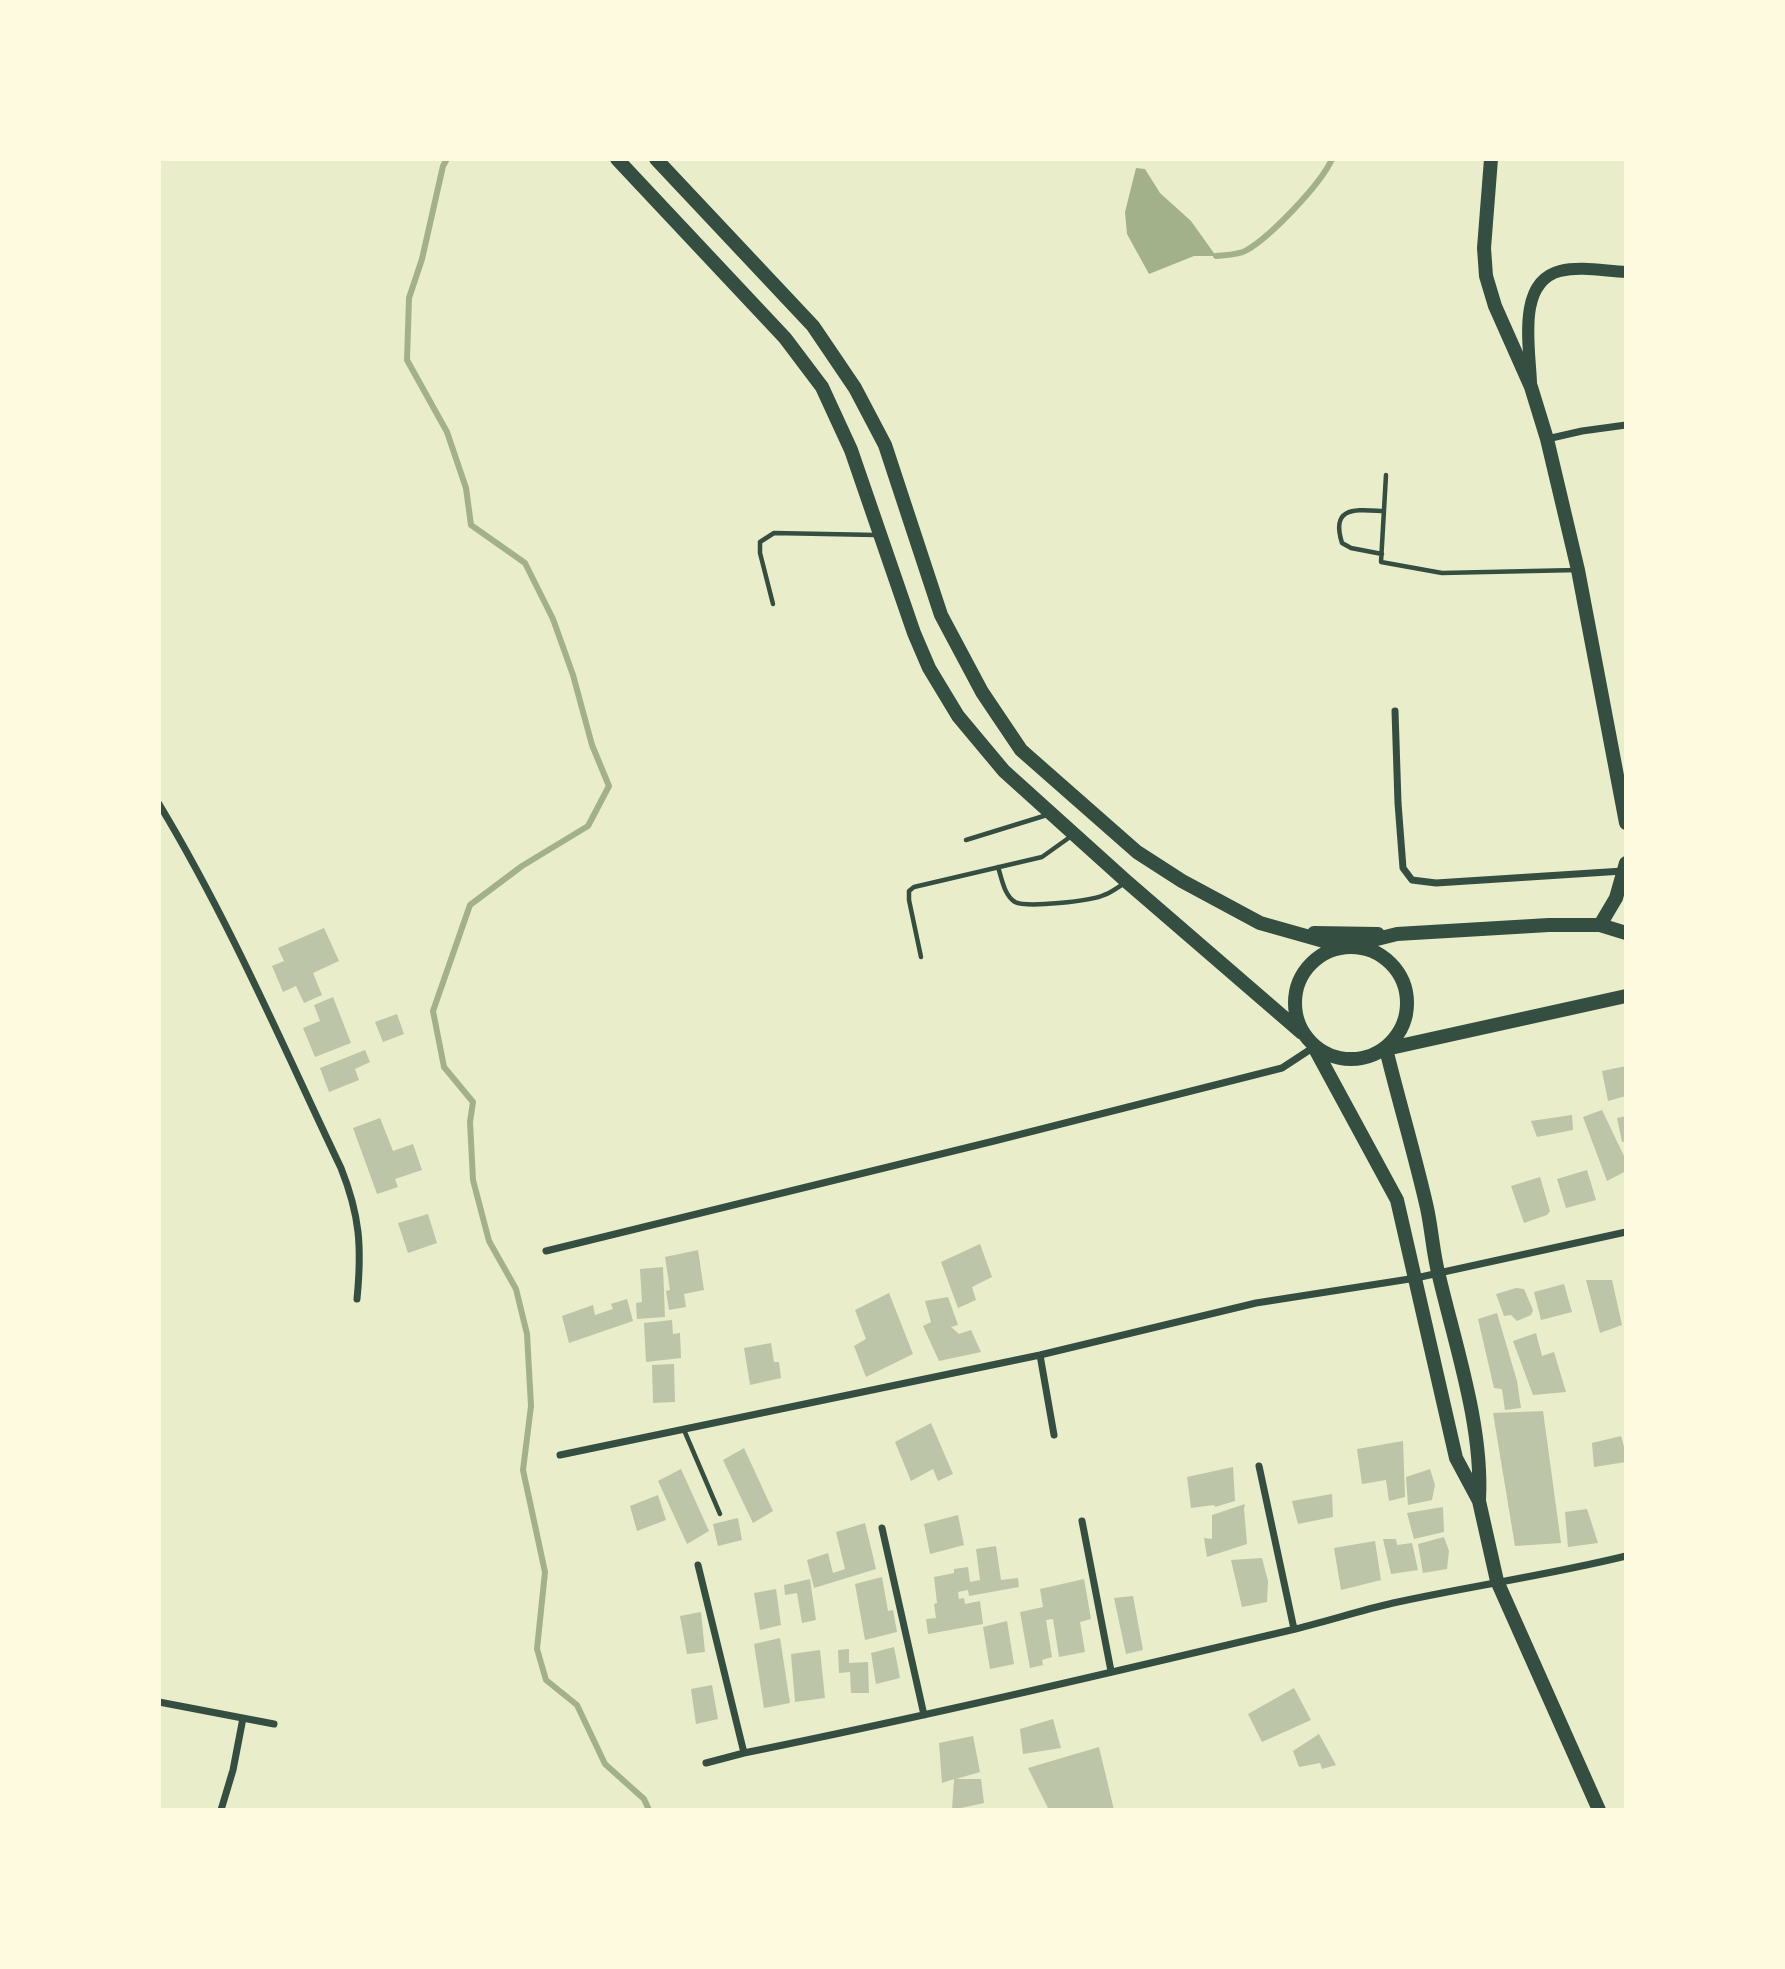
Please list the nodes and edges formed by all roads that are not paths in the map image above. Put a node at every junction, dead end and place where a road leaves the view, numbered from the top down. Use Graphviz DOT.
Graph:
graph roads {
  1 [pos="617,159"];
  2 [pos="656,159"];
  3 [pos="1491,159"];
  4 [pos="1626,272"];
  5 [pos="1531,387"];
  6 [pos="1626,425"];
  7 [pos="1547,439"];
  8 [pos="1386,475"];
  9 [pos="1384,511"];
  10 [pos="880,535"];
  11 [pos="1382,554"];
  12 [pos="1578,570"];
  13 [pos="773,604"];
  14 [pos="1395,711"];
  15 [pos="159,804"];
  16 [pos="1051,814"];
  17 [pos="1626,822"];
  18 [pos="1074,834"];
  19 [pos="966,840"];
  20 [pos="998,867"];
  21 [pos="1625,867"];
  22 [pos="1126,881"];
  23 [pos="1600,925"];
  24 [pos="1292,932"];
  25 [pos="1626,933"];
  26 [pos="1397,934"];
  27 [pos="1345,947"];
  28 [pos="921,957"];
  29 [pos="1626,996"];
  30 [pos="1302,1033"];
  31 [pos="1314,1047"];
  32 [pos="1386,1048"];
  33 [pos="1626,1232"];
  34 [pos="546,1251"];
  35 [pos="1438,1273"];
  36 [pos="1416,1278"];
  37 [pos="357,1299"];
  38 [pos="1040,1355"];
  39 [pos="684,1430"];
  40 [pos="1054,1435"];
  41 [pos="560,1455"];
  42 [pos="1259,1466"];
  43 [pos="1479,1502"];
  44 [pos="720,1514"];
  45 [pos="1082,1521"];
  46 [pos="882,1528"];
  47 [pos="1626,1556"];
  48 [pos="698,1565"];
  49 [pos="1497,1581"];
  50 [pos="1294,1629"];
  51 [pos="1111,1671"];
  52 [pos="159,1702"];
  53 [pos="923,1715"];
  54 [pos="243,1718"];
  55 [pos="274,1724"];
  56 [pos="744,1753"];
  57 [pos="706,1763"];
  58 [pos="221,1810"];
  59 [pos="1599,1810"];
  1 -- 10 [label="main road"];
  2 -- 24 [label="main road"];
  3 -- 5 [label="main road"];
  4 -- 5 [label="street"];
  5 -- 7 [label="main road"];
  6 -- 7 [label="street"];
  7 -- 12 [label="main road"];
  8 -- 9 [label="lane"];
  9 -- 11 [label="lane"];
  9 -- 11 [label="lane"];
  10 -- 13 [label="lane"];
  10 -- 16 [label="main road"];
  11 -- 12 [label="lane"];
  12 -- 17 [label="main road"];
  14 -- 21 [label="street"];
  15 -- 37 [label="street"];
  16 -- 18 [label="main road"];
  16 -- 19 [label="lane"];
  18 -- 20 [label="lane"];
  18 -- 22 [label="main road"];
  20 -- 22 [label="lane"];
  20 -- 28 [label="lane"];
  21 -- 23 [label="main road"];
  22 -- 30 [label="main road"];
  23 -- 25 [label="main road"];
  23 -- 26 [label="main road"];
  24 -- 26 [label="main road"];
  24 -- 27 [label="main road"];
  26 -- 27 [label="main road"];
  27 -- 30 [label="main road"];
  27 -- 32 [label="main road"];
  29 -- 32 [label="main road"];
  30 -- 31 [label="main road"];
  31 -- 32 [label="main road"];
  31 -- 34 [label="street"];
  31 -- 36 [label="main road"];
  32 -- 35 [label="main road"];
  33 -- 35 [label="street"];
  35 -- 36 [label="street"];
  35 -- 43 [label="main road"];
  36 -- 38 [label="street"];
  36 -- 43 [label="main road"];
  38 -- 39 [label="street"];
  38 -- 40 [label="street"];
  39 -- 41 [label="street"];
  39 -- 44 [label="lane"];
  42 -- 50 [label="street"];
  43 -- 49 [label="main road"];
  45 -- 51 [label="street"];
  46 -- 53 [label="street"];
  47 -- 49 [label="street"];
  48 -- 56 [label="street"];
  49 -- 50 [label="street"];
  49 -- 59 [label="main road"];
  50 -- 51 [label="street"];
  51 -- 53 [label="street"];
  52 -- 54 [label="street"];
  53 -- 56 [label="street"];
  54 -- 55 [label="street"];
  54 -- 58 [label="street"];
  56 -- 57 [label="street"];
}
